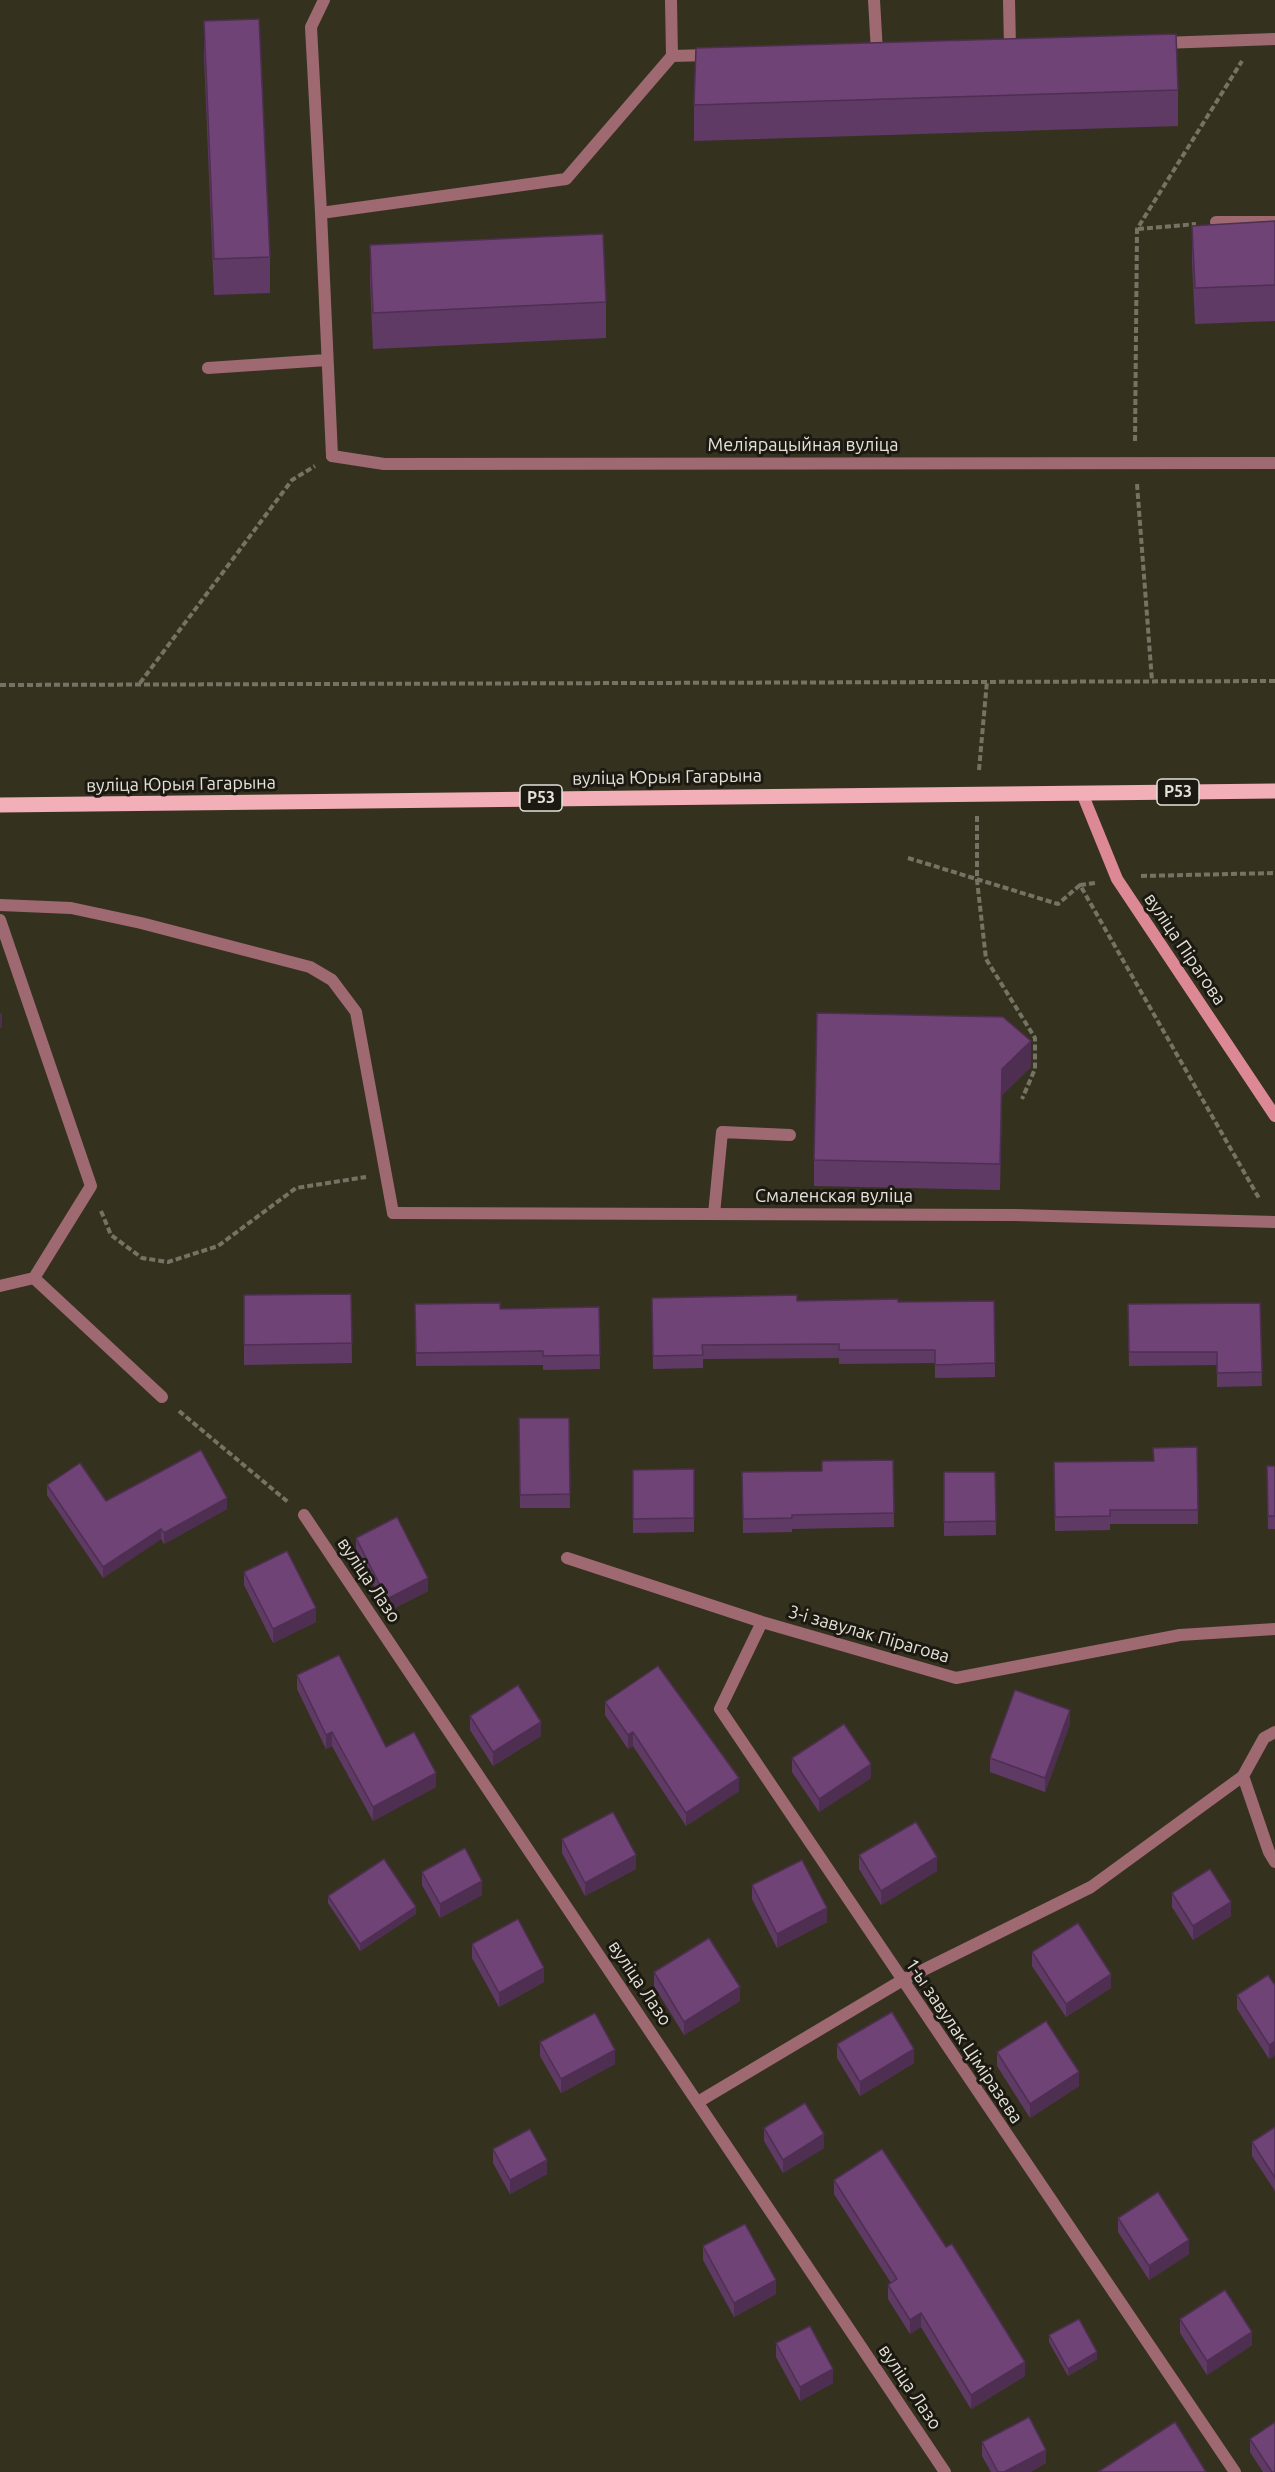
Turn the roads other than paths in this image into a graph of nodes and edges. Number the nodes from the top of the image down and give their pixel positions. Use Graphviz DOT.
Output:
graph roads {
  1 [pos="324,0"];
  2 [pos="671,0"];
  3 [pos="874,0"];
  4 [pos="1009,0"];
  5 [pos="1275,39"];
  6 [pos="1150,43"];
  7 [pos="1010,47"];
  8 [pos="877,52"];
  9 [pos="729,55"];
  10 [pos="672,56"];
  11 [pos="321,213"];
  12 [pos="1216,222"];
  13 [pos="1275,222"];
  14 [pos="327,360"];
  15 [pos="208,368"];
  16 [pos="1275,463"];
  17 [pos="1275,791"];
  18 [pos="1082,793"];
  19 [pos="0,805"];
  20 [pos="0,905"];
  21 [pos="0,920"];
  22 [pos="1275,1116"];
  23 [pos="790,1135"];
  24 [pos="714,1214"];
  25 [pos="1274,1221"];
  26 [pos="34,1278"];
  27 [pos="0,1286"];
  28 [pos="162,1397"];
  29 [pos="304,1515"];
  30 [pos="567,1558"];
  31 [pos="762,1622"];
  32 [pos="1275,1629"];
  33 [pos="1275,1732"];
  34 [pos="1243,1776"];
  35 [pos="1275,1862"];
  36 [pos="901,1981"];
  37 [pos="698,2102"];
  38 [pos="945,2472"];
  39 [pos="1235,2472"];
  1 -- 11 [label="street"];
  2 -- 10 [label="street"];
  3 -- 8 [label="street"];
  4 -- 7 [label="street"];
  5 -- 6 [label="street"];
  9 -- 10 [label="street"];
  10 -- 11 [label="street"];
  11 -- 14 [label="street"];
  12 -- 13 [label="street"];
  14 -- 15 [label="street"];
  14 -- 16 [label="street, Меліярацыйная вуліца"];
  17 -- 18 [label="main road, Р53"];
  18 -- 19 [label="main road, вуліца Юрыя Гагарына / Р53"];
  18 -- 22 [label="main road, вуліца Пірагова"];
  20 -- 24 [label="street, Смаленская вуліца"];
  21 -- 26 [label="street"];
  23 -- 24 [label="street"];
  24 -- 25 [label="street, Смаленская вуліца"];
  26 -- 27 [label="street"];
  26 -- 28 [label="street"];
  29 -- 37 [label="street, вуліца Лазо"];
  30 -- 31 [label="street, 3-і завулак Пірагова"];
  31 -- 32 [label="street, 3-і завулак Пірагова"];
  31 -- 36 [label="street, 1-ы завулак Ціміразева"];
  33 -- 34 [label="street"];
  34 -- 35 [label="street"];
  34 -- 36 [label="street"];
  36 -- 37 [label="street"];
  36 -- 39 [label="street, 1-ы завулак Ціміразева"];
  37 -- 38 [label="street, вуліца Лазо"];
}
